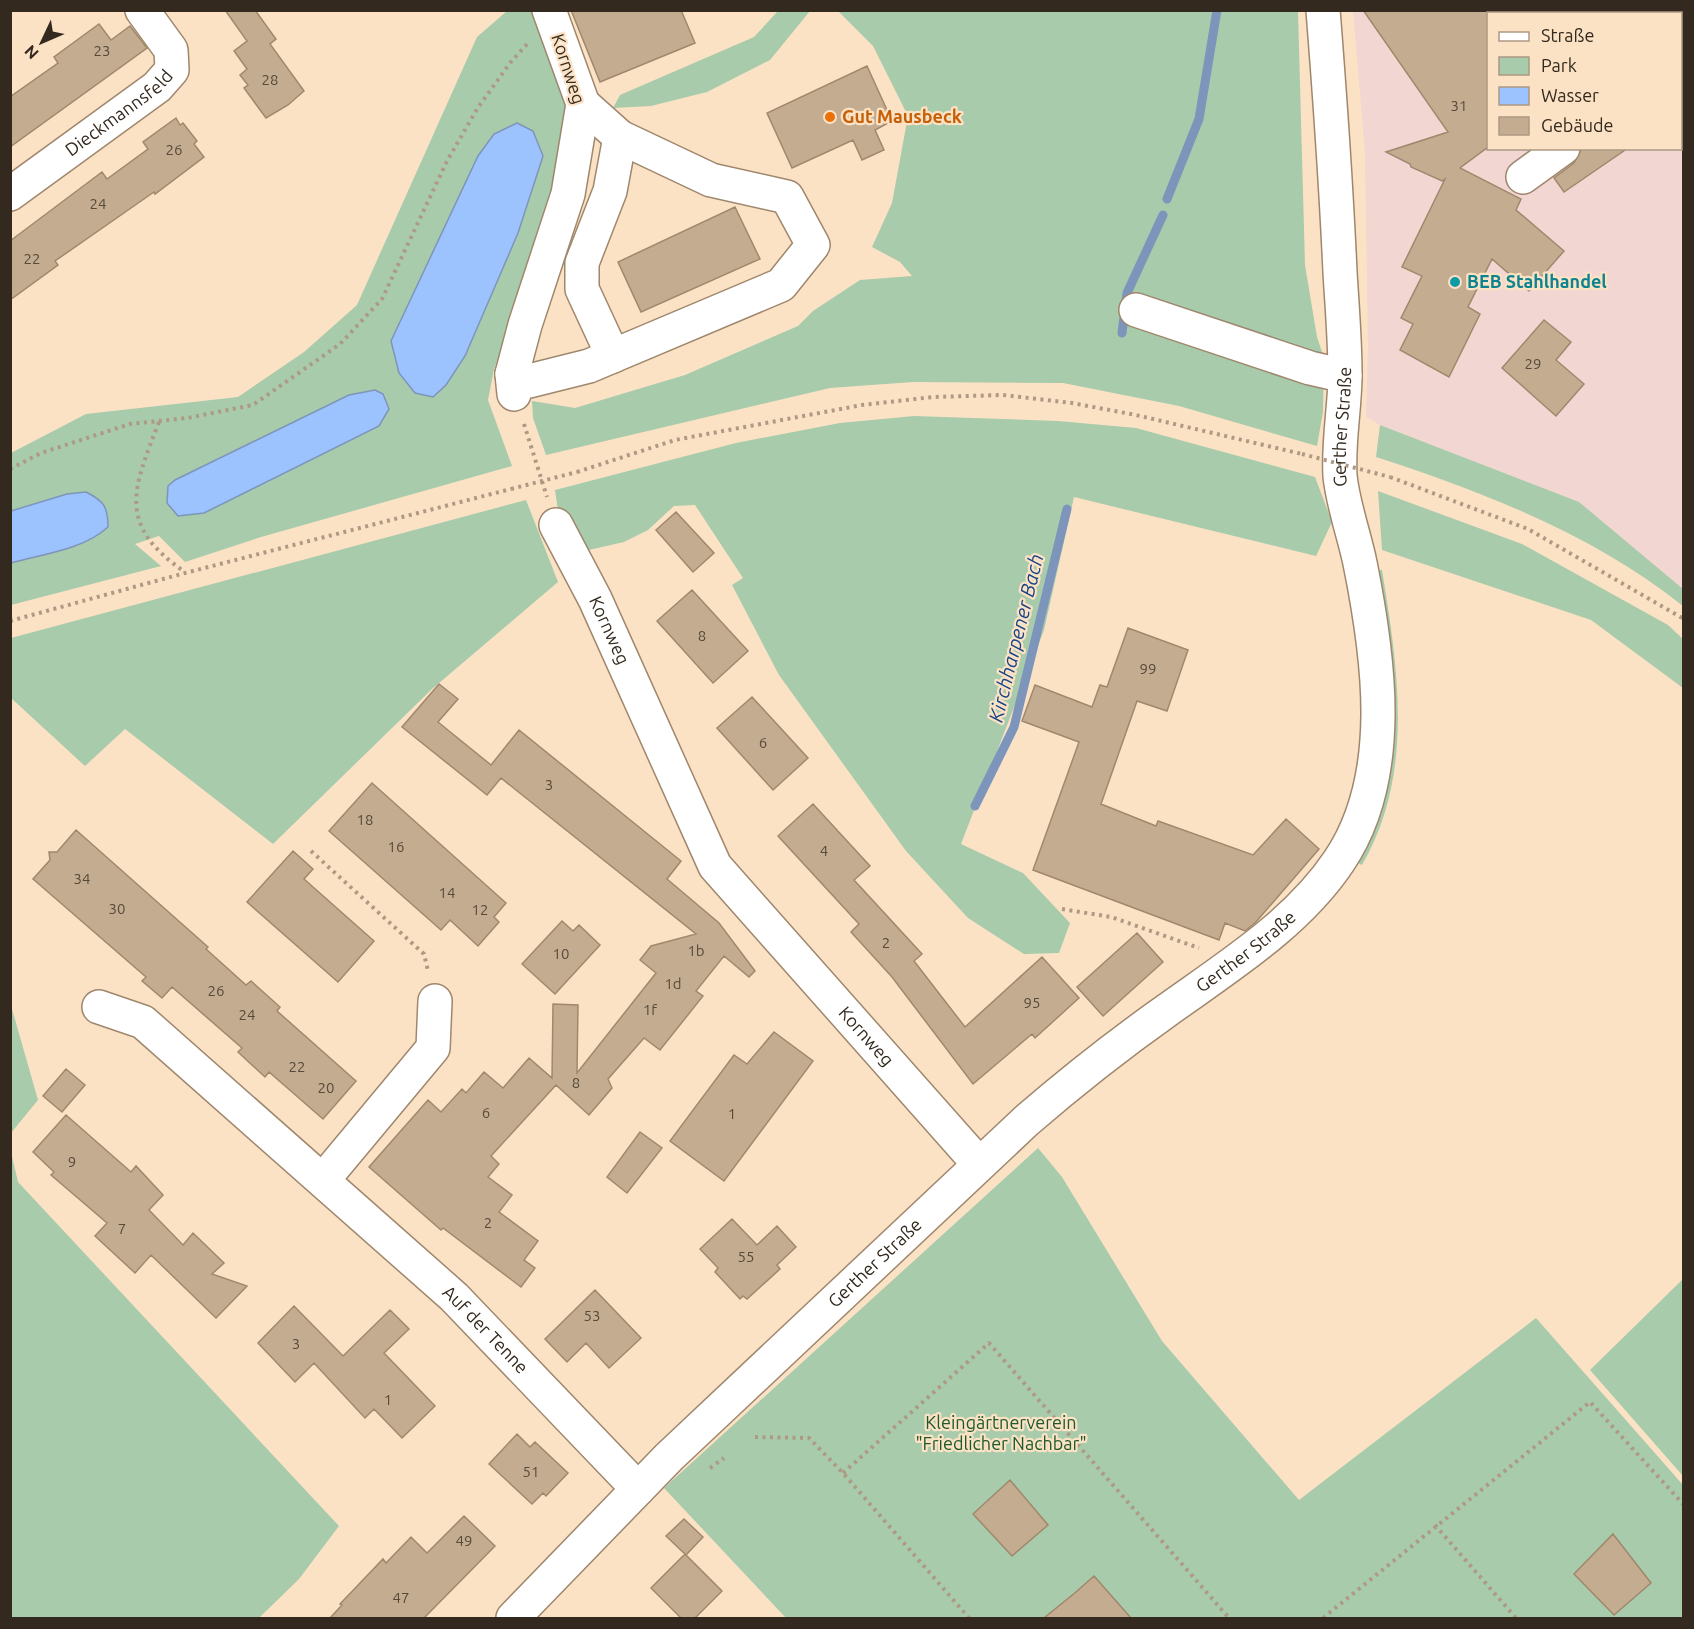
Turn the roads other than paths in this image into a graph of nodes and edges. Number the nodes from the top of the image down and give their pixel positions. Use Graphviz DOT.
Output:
graph roads {
  1 [pos="142,10"];
  2 [pos="1323,10"];
  3 [pos="550,15"];
  4 [pos="583,104"];
  5 [pos="620,137"];
  6 [pos="1560,150"];
  7 [pos="1522,177"];
  8 [pos="10,194"];
  9 [pos="1136,310"];
  10 [pos="614,356"];
  11 [pos="1345,376"];
  12 [pos="556,525"];
  13 [pos="435,1001"];
  14 [pos="99,1007"];
  15 [pos="979,1164"];
  16 [pos="324,1180"];
  17 [pos="638,1489"];
  18 [pos="513,1618"];
  1 -- 8 [label="street, Dieckmannsfeld"];
  2 -- 11 [label="street, Gerther Straße"];
  3 -- 4 [label="street, Kornweg"];
  4 -- 5 [label="street"];
  4 -- 10 [label="street, Kornweg"];
  5 -- 10 [label="street"];
  5 -- 10 [label="street"];
  6 -- 7 [label="street"];
  9 -- 11 [label="street"];
  11 -- 15 [label="street, Gerther Straße"];
  12 -- 15 [label="street, Kornweg"];
  13 -- 16 [label="street"];
  14 -- 16 [label="street, Auf der Tenne"];
  15 -- 17 [label="street, Gerther Straße"];
  16 -- 17 [label="street, Auf der Tenne"];
  17 -- 18 [label="street, Gerther Straße"];
}
